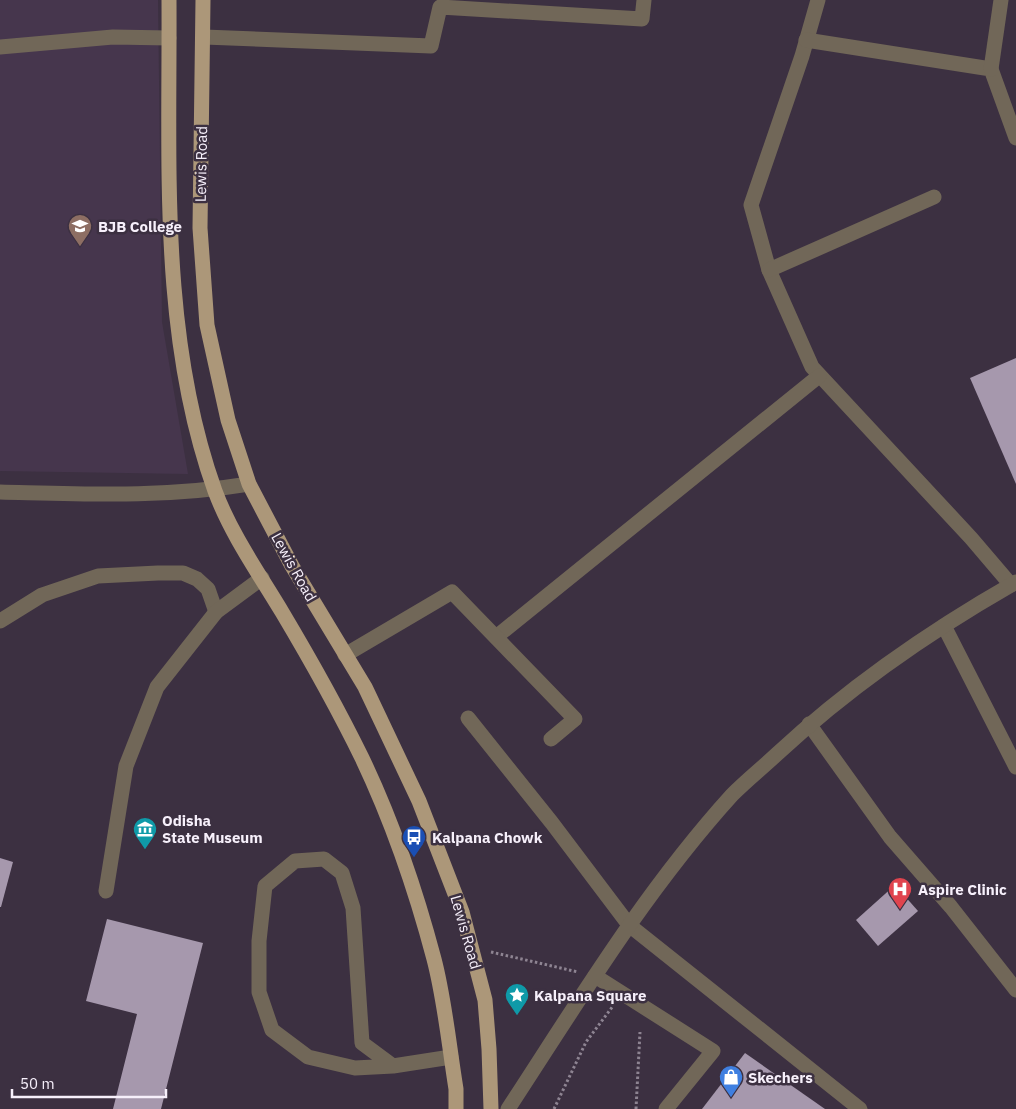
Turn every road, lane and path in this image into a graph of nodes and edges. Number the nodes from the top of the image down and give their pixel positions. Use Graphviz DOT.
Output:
graph roads {
  1 [pos="169,0"];
  2 [pos="203,0"];
  3 [pos="644,0"];
  4 [pos="818,0"];
  5 [pos="1001,0"];
  6 [pos="204,37"];
  7 [pos="169,38"];
  8 [pos="806,40"];
  9 [pos="0,47"];
  10 [pos="991,69"];
  11 [pos="1016,138"];
  12 [pos="934,196"];
  13 [pos="769,270"];
  14 [pos="819,376"];
  15 [pos="250,484"];
  16 [pos="215,490"];
  17 [pos="0,492"];
  18 [pos="262,578"];
  19 [pos="1013,584"];
  20 [pos="216,612"];
  21 [pos="0,621"];
  22 [pos="944,626"];
  23 [pos="496,637"];
  24 [pos="345,654"];
  25 [pos="468,718"];
  26 [pos="810,724"];
  27 [pos="551,739"];
  28 [pos="1016,767"];
  29 [pos="106,891"];
  30 [pos="629,925"];
  31 [pos="471,948"];
  32 [pos="595,976"];
  33 [pos="1016,990"];
  34 [pos="623,993"];
  35 [pos="640,1032"];
  36 [pos="450,1058"];
  37 [pos="393,1066"];
  38 [pos="456,1109"];
  39 [pos="491,1109"];
  40 [pos="508,1109"];
  41 [pos="554,1109"];
  42 [pos="636,1109"];
  43 [pos="666,1109"];
  44 [pos="860,1109"];
  1 -- 7 [label="main road, Lewis Road"];
  2 -- 6 [label="main road, Lewis Road"];
  3 -- 6 [label="street"];
  4 -- 8 [label="street"];
  5 -- 10 [label="street"];
  6 -- 15 [label="main road, Lewis Road"];
  7 -- 9 [label="street"];
  7 -- 16 [label="main road, Lewis Road"];
  8 -- 10 [label="street"];
  8 -- 13 [label="street"];
  10 -- 11 [label="street"];
  12 -- 13 [label="street"];
  13 -- 14 [label="street"];
  14 -- 19 [label="street"];
  14 -- 23 [label="street"];
  15 -- 16 [label="street"];
  15 -- 24 [label="main road, Lewis Road"];
  16 -- 17 [label="street"];
  16 -- 18 [label="main road, Lewis Road"];
  18 -- 20 [label="street"];
  18 -- 36 [label="main road, Lewis Road"];
  19 -- 22 [label="street"];
  20 -- 21 [label="street"];
  20 -- 29 [label="street"];
  22 -- 26 [label="street"];
  22 -- 28 [label="street"];
  23 -- 24 [label="street"];
  23 -- 27 [label="street"];
  24 -- 31 [label="main road, Lewis Road"];
  25 -- 30 [label="street"];
  26 -- 30 [label="street"];
  26 -- 33 [label="street"];
  30 -- 32 [label="street"];
  30 -- 44 [label="street"];
  31 -- 32 [label="path"];
  31 -- 39 [label="main road, Lewis Road"];
  32 -- 34 [label="street"];
  32 -- 40 [label="street"];
  34 -- 41 [label="path"];
  34 -- 43 [label="street"];
  35 -- 42 [label="path"];
  36 -- 37 [label="street"];
  36 -- 38 [label="main road, Lewis Road"];
  37 -- 37 [label="street"];
}
